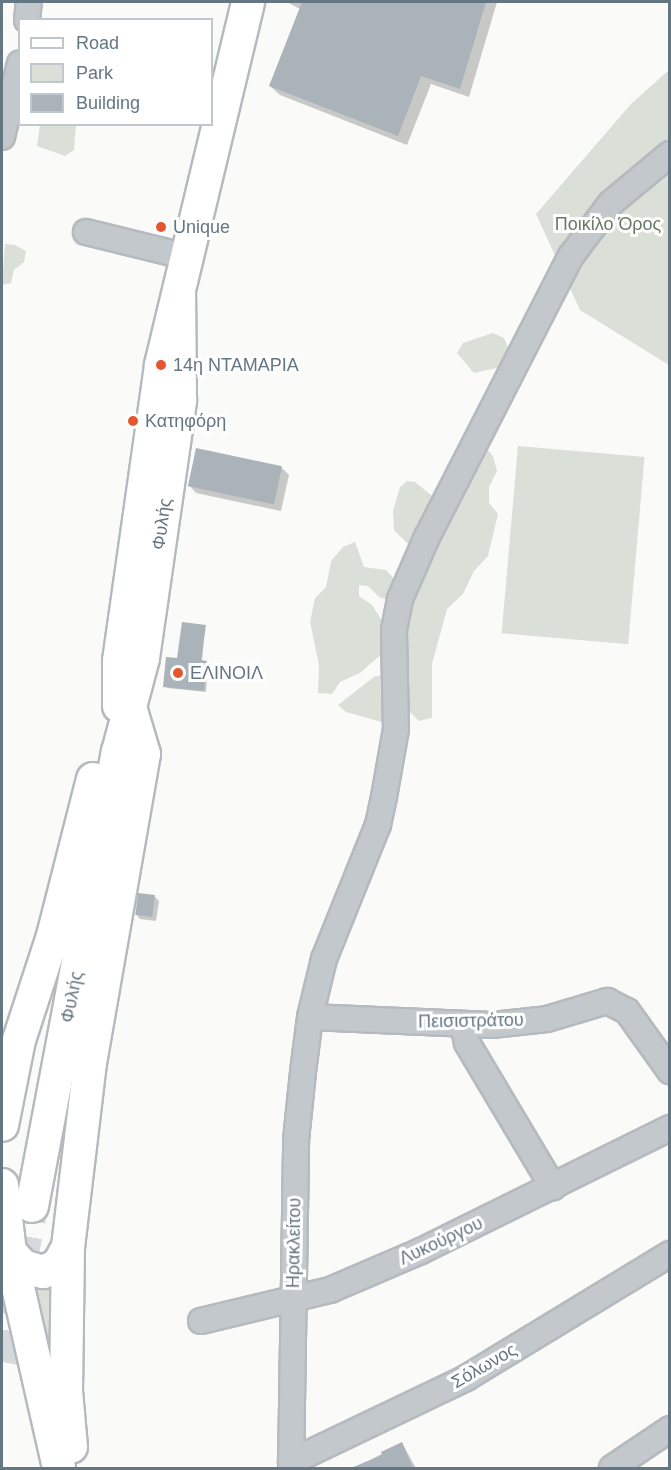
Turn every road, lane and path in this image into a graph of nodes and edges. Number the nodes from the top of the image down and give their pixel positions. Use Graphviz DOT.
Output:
graph roads {
  1 [pos="29,2"];
  2 [pos="248,2"];
  3 [pos="27,18"];
  4 [pos="18,71"];
  5 [pos="2,137"];
  6 [pos="669,154"];
  7 [pos="86,232"];
  8 [pos="188,257"];
  9 [pos="179,292"];
  10 [pos="119,661"];
  11 [pos="130,707"];
  12 [pos="118,752"];
  13 [pos="310,1017"];
  14 [pos="463,1025"];
  15 [pos="669,1071"];
  16 [pos="2,1125"];
  17 [pos="669,1128"];
  18 [pos="2,1185"];
  19 [pos="553,1187"];
  20 [pos="32,1206"];
  21 [pos="68,1247"];
  22 [pos="10,1251"];
  23 [pos="669,1254"];
  24 [pos="293,1297"];
  25 [pos="201,1321"];
  26 [pos="669,1429"];
  27 [pos="291,1465"];
  28 [pos="59,1468"];
  29 [pos="77,1468"];
  30 [pos="612,1468"];
  1 -- 3 [label="street"];
  2 -- 8 [label="main road, Φυλής"];
  4 -- 5 [label="street"];
  6 -- 13 [label="street, Ηρακλείτου"];
  7 -- 8 [label="street"];
  8 -- 9 [label="main road, Φυλής"];
  9 -- 10 [label="main road, Φυλής"];
  9 -- 11 [label="main road, Φυλής"];
  10 -- 12 [label="main road, Φυλής"];
  10 -- 16 [label="main road"];
  11 -- 12 [label="main road, Φυλής"];
  11 -- 21 [label="main road"];
  12 -- 20 [label="main road, Φυλής"];
  13 -- 14 [label="street, Πεισιστράτου"];
  13 -- 24 [label="street, Ηρακλείτου"];
  14 -- 15 [label="street, Πεισιστράτου"];
  14 -- 19 [label="street"];
  17 -- 19 [label="street, Λυκούργου"];
  18 -- 22 [label="main road"];
  19 -- 24 [label="street, Λυκούργου"];
  21 -- 22 [label="main road"];
  21 -- 29 [label="main road"];
  22 -- 28 [label="main road"];
  23 -- 27 [label="street, Σόλωνος"];
  24 -- 25 [label="street, Λυκούργου"];
  24 -- 27 [label="street, Ηρακλείτου"];
  26 -- 30 [label="street"];
}
